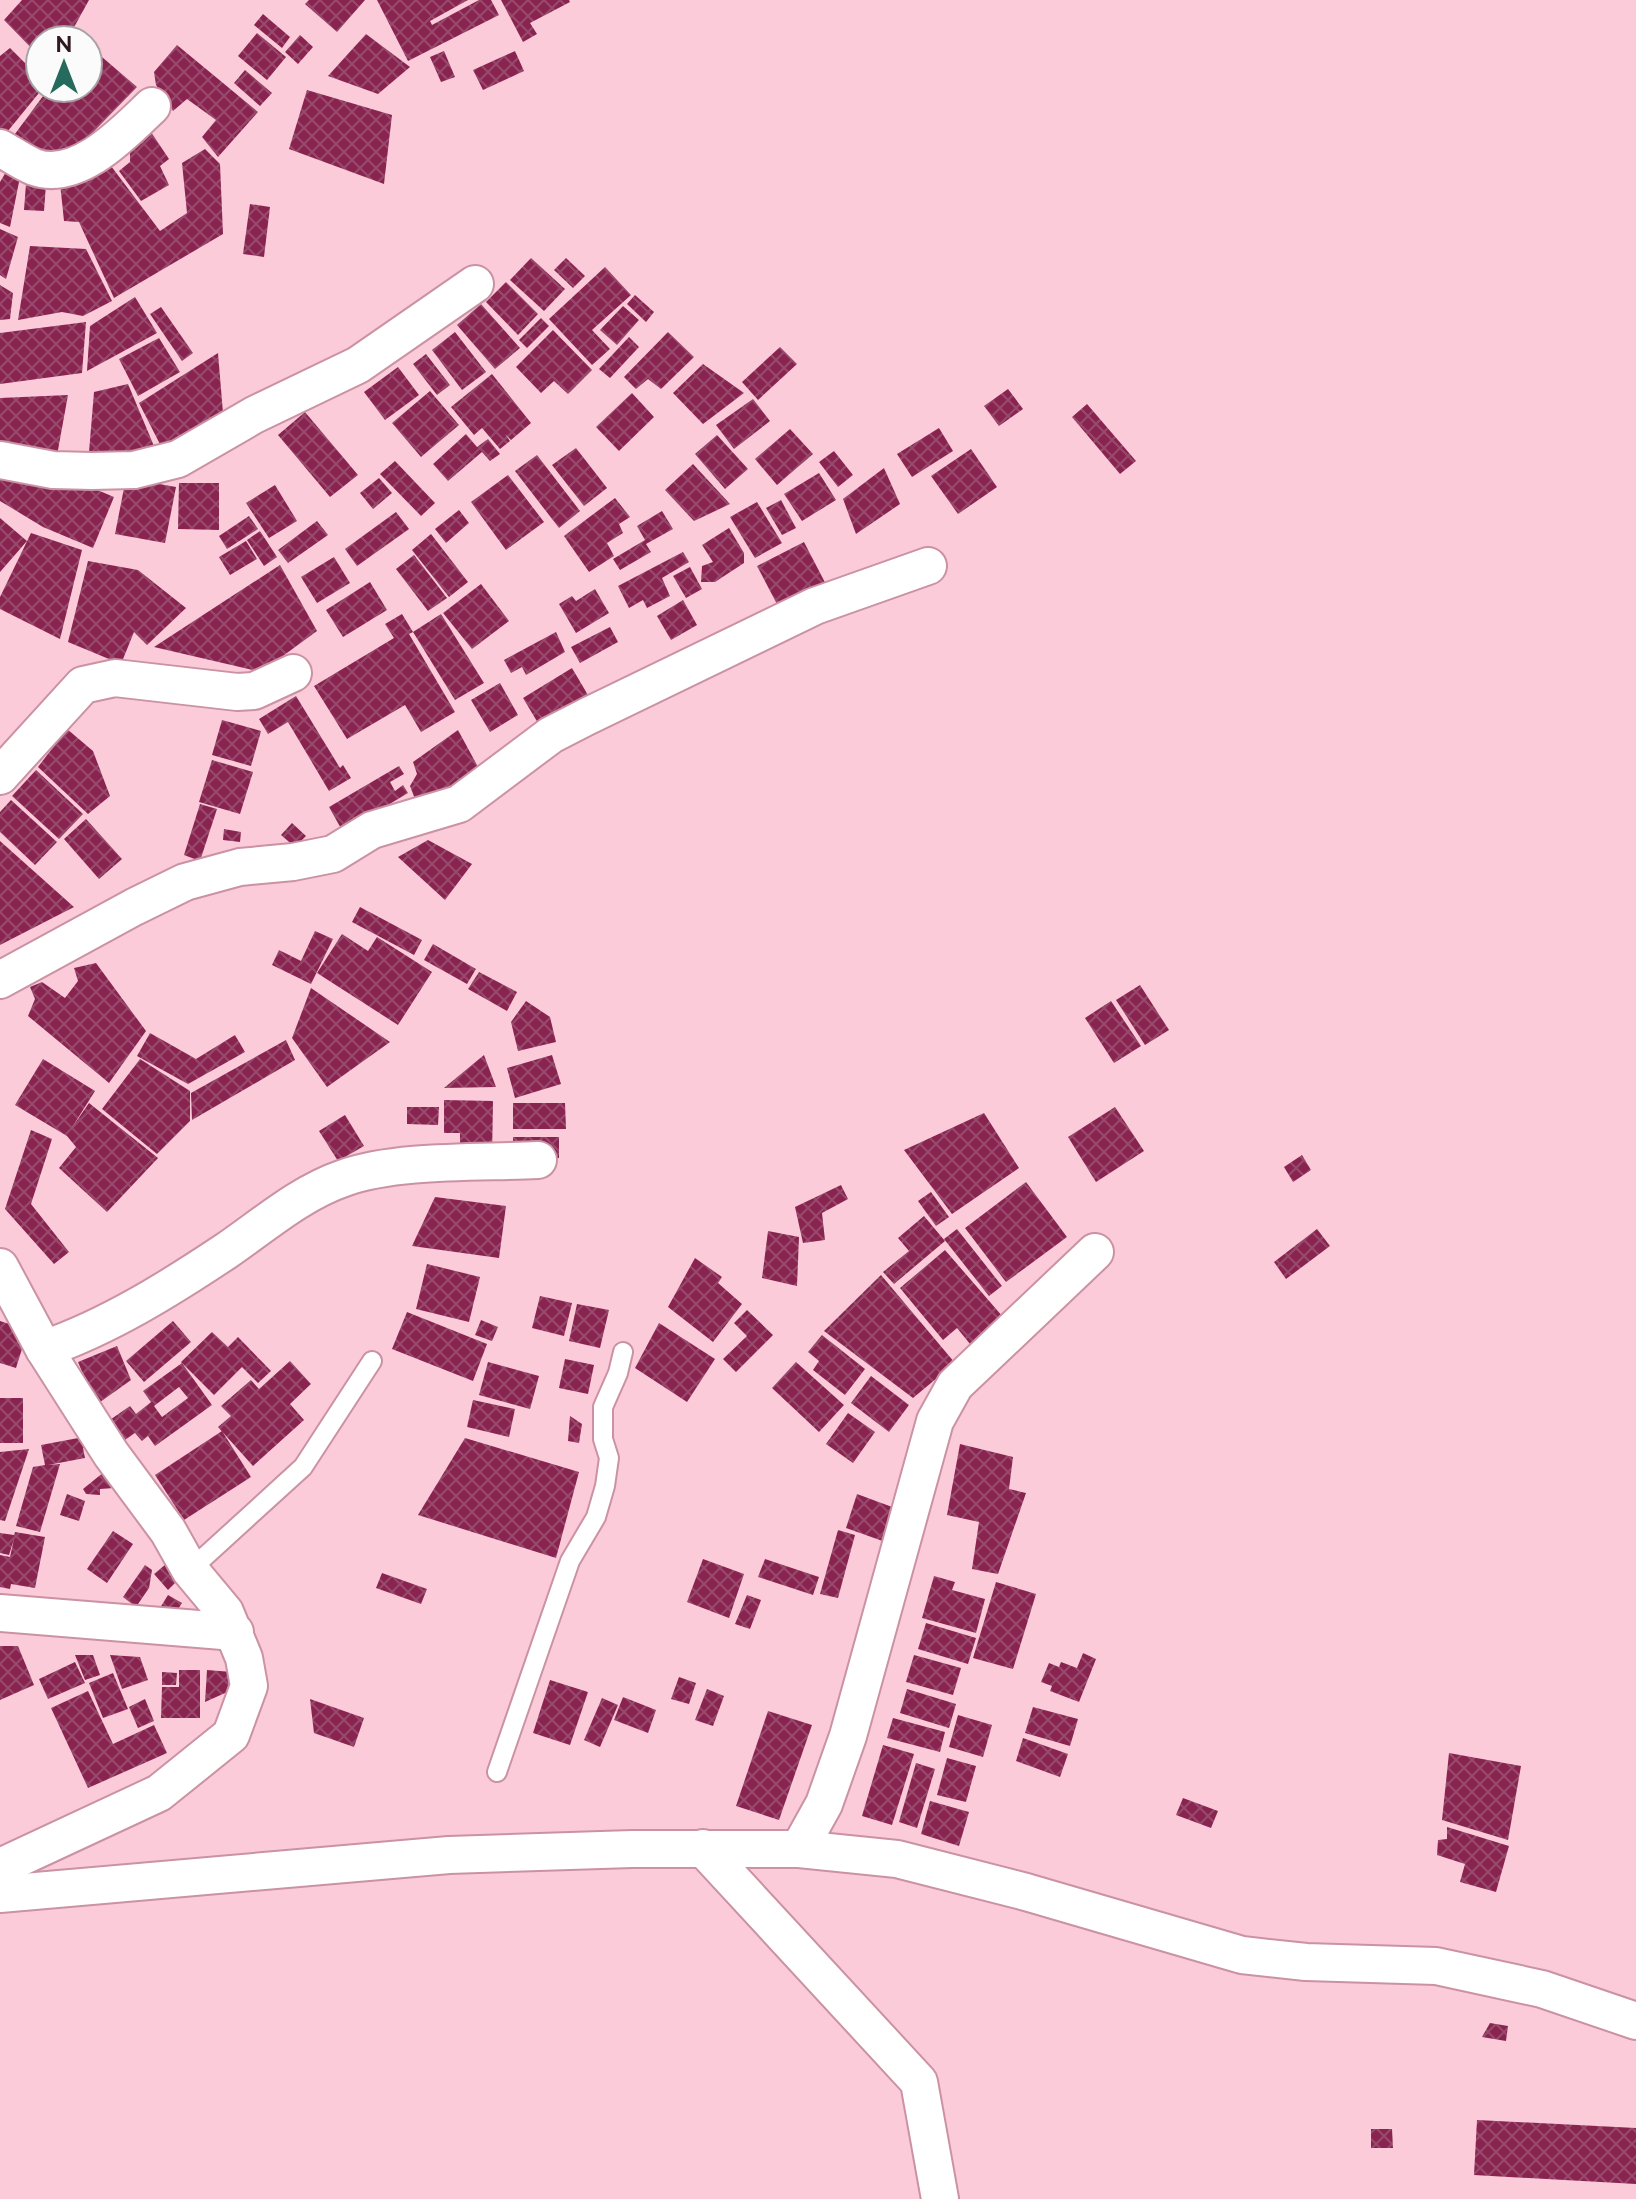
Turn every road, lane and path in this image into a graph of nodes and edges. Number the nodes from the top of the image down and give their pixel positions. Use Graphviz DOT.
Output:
graph roads {
  1 [pos="152,106"];
  2 [pos="0,148"];
  3 [pos="475,284"];
  4 [pos="0,460"];
  5 [pos="928,566"];
  6 [pos="293,673"];
  7 [pos="0,776"];
  8 [pos="0,980"];
  9 [pos="538,1160"];
  10 [pos="1095,1252"];
  11 [pos="0,1267"];
  12 [pos="44,1349"];
  13 [pos="623,1352"];
  14 [pos="372,1361"];
  15 [pos="190,1570"];
  16 [pos="0,1613"];
  17 [pos="235,1632"];
  18 [pos="497,1772"];
  19 [pos="703,1848"];
  20 [pos="799,1849"];
  21 [pos="0,1867"];
  22 [pos="0,1894"];
  23 [pos="1636,2021"];
  24 [pos="940,2199"];
  1 -- 2 [label="street"];
  3 -- 4 [label="street"];
  5 -- 8 [label="street"];
  6 -- 7 [label="street"];
  9 -- 12 [label="street"];
  10 -- 20 [label="street"];
  11 -- 12 [label="street"];
  12 -- 15 [label="street"];
  13 -- 18 [label="lane"];
  14 -- 15 [label="lane"];
  15 -- 17 [label="street"];
  16 -- 17 [label="street"];
  17 -- 21 [label="street"];
  19 -- 20 [label="street"];
  19 -- 22 [label="street"];
  19 -- 24 [label="street"];
  20 -- 23 [label="street"];
}
